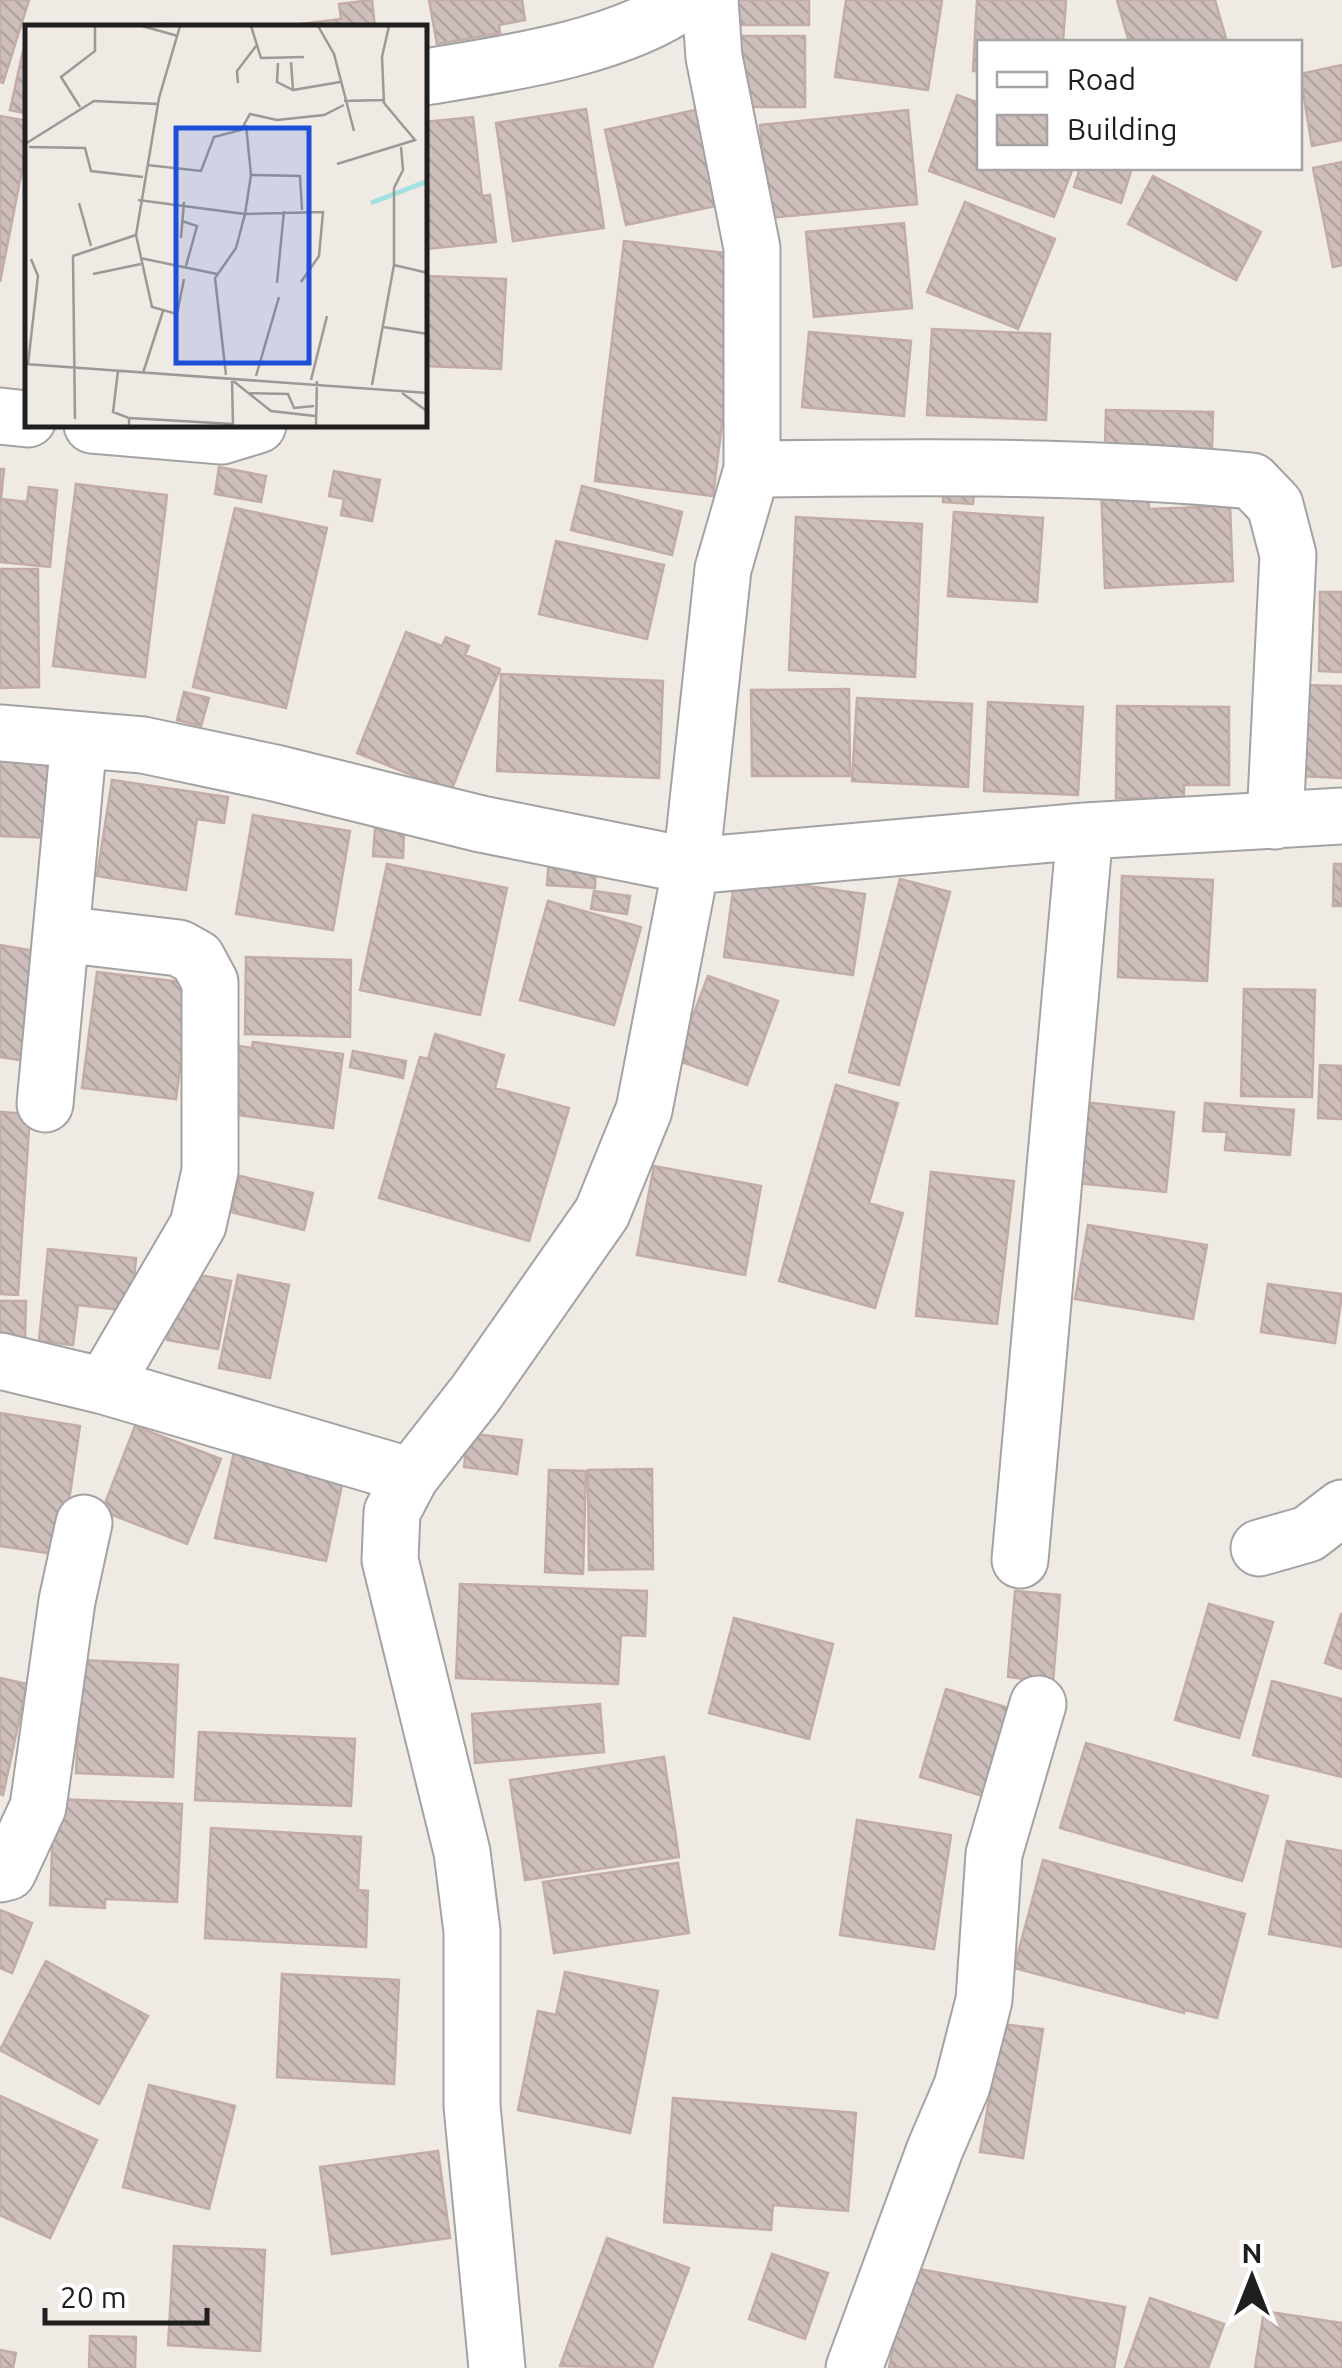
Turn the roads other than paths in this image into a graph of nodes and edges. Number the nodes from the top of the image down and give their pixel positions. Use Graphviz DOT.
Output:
graph roads {
  1 [pos="686,0"];
  2 [pos="710,0"];
  3 [pos="428,77"];
  4 [pos="0,416"];
  5 [pos="25,419"];
  6 [pos="127,428"];
  7 [pos="248,428"];
  8 [pos="752,469"];
  9 [pos="0,733"];
  10 [pos="78,740"];
  11 [pos="1342,816"];
  12 [pos="1275,821"];
  13 [pos="1085,831"];
  14 [pos="692,866"];
  15 [pos="61,934"];
  16 [pos="45,1104"];
  17 [pos="0,1360"];
  18 [pos="104,1386"];
  19 [pos="410,1476"];
  20 [pos="1342,1508"];
  21 [pos="84,1523"];
  22 [pos="1260,1548"];
  23 [pos="1020,1560"];
  24 [pos="1038,1704"];
  25 [pos="0,1874"];
  26 [pos="496,2368"];
  27 [pos="854,2368"];
  1 -- 3 [label="street"];
  2 -- 8 [label="street"];
  4 -- 5 [label="street"];
  6 -- 7 [label="street"];
  8 -- 12 [label="street"];
  8 -- 14 [label="street"];
  9 -- 10 [label="street"];
  10 -- 14 [label="street"];
  10 -- 15 [label="street"];
  11 -- 12 [label="street"];
  12 -- 13 [label="street"];
  13 -- 14 [label="street"];
  13 -- 23 [label="street"];
  14 -- 19 [label="street"];
  15 -- 16 [label="street"];
  15 -- 18 [label="street"];
  17 -- 18 [label="street"];
  18 -- 19 [label="street"];
  19 -- 26 [label="street"];
  20 -- 22 [label="street"];
  21 -- 25 [label="street"];
  24 -- 27 [label="street"];
}
